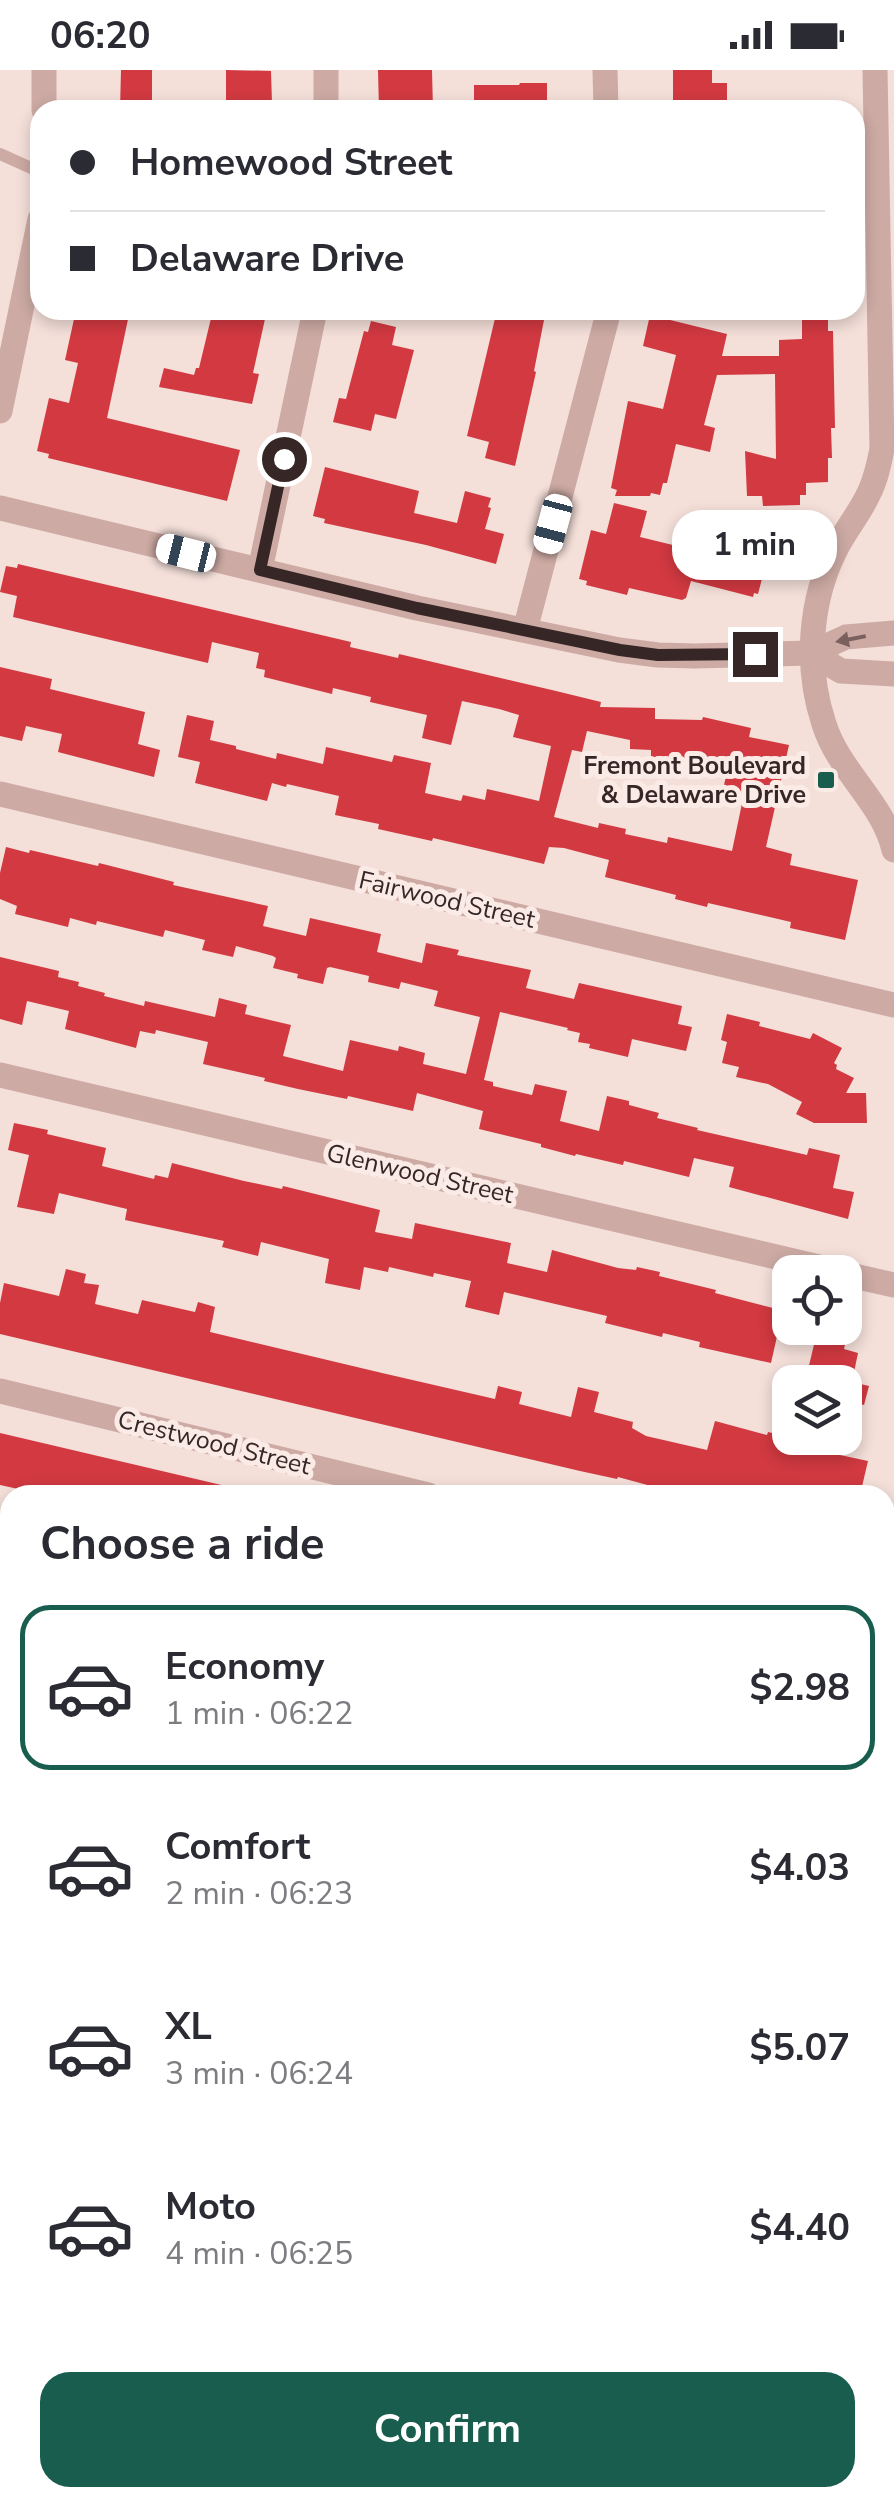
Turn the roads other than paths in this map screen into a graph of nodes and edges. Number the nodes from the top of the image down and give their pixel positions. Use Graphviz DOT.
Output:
graph roads {
  1 [pos="44,70"];
  2 [pos="326,70"];
  3 [pos="605,70"];
  4 [pos="875,70"];
  5 [pos="44,100"];
  6 [pos="326,100"];
  7 [pos="606,100"];
  8 [pos="0,154"];
  9 [pos="30,168"];
  10 [pos="30,267"];
  11 [pos="313,320"];
  12 [pos="605,320"];
  13 [pos="0,410"];
  14 [pos="0,508"];
  15 [pos="260,570"];
  16 [pos="525,630"];
  17 [pos="894,634"];
  18 [pos="811,653"];
  19 [pos="894,674"];
  20 [pos="0,794"];
  21 [pos="894,850"];
  22 [pos="894,1006"];
  23 [pos="0,1075"];
  24 [pos="772,1256"];
  25 [pos="862,1277"];
  26 [pos="894,1285"];
  27 [pos="0,1391"];
  28 [pos="387,1485"];
  1 -- 5 [label="street"];
  2 -- 6 [label="street"];
  3 -- 7 [label="street"];
  4 -- 18 [label="street"];
  8 -- 9 [label="lane"];
  10 -- 13 [label="street"];
  11 -- 15 [label="street"];
  12 -- 16 [label="street"];
  14 -- 15 [label="street"];
  15 -- 16 [label="street"];
  16 -- 18 [label="street"];
  17 -- 18 [label="street, one-way"];
  18 -- 19 [label="street"];
  18 -- 21 [label="street"];
  20 -- 22 [label="street, Fairwood Street"];
  23 -- 24 [label="street, Glenwood Street"];
  25 -- 26 [label="street, Glenwood Street"];
  27 -- 28 [label="street, Crestwood Street"];
}
